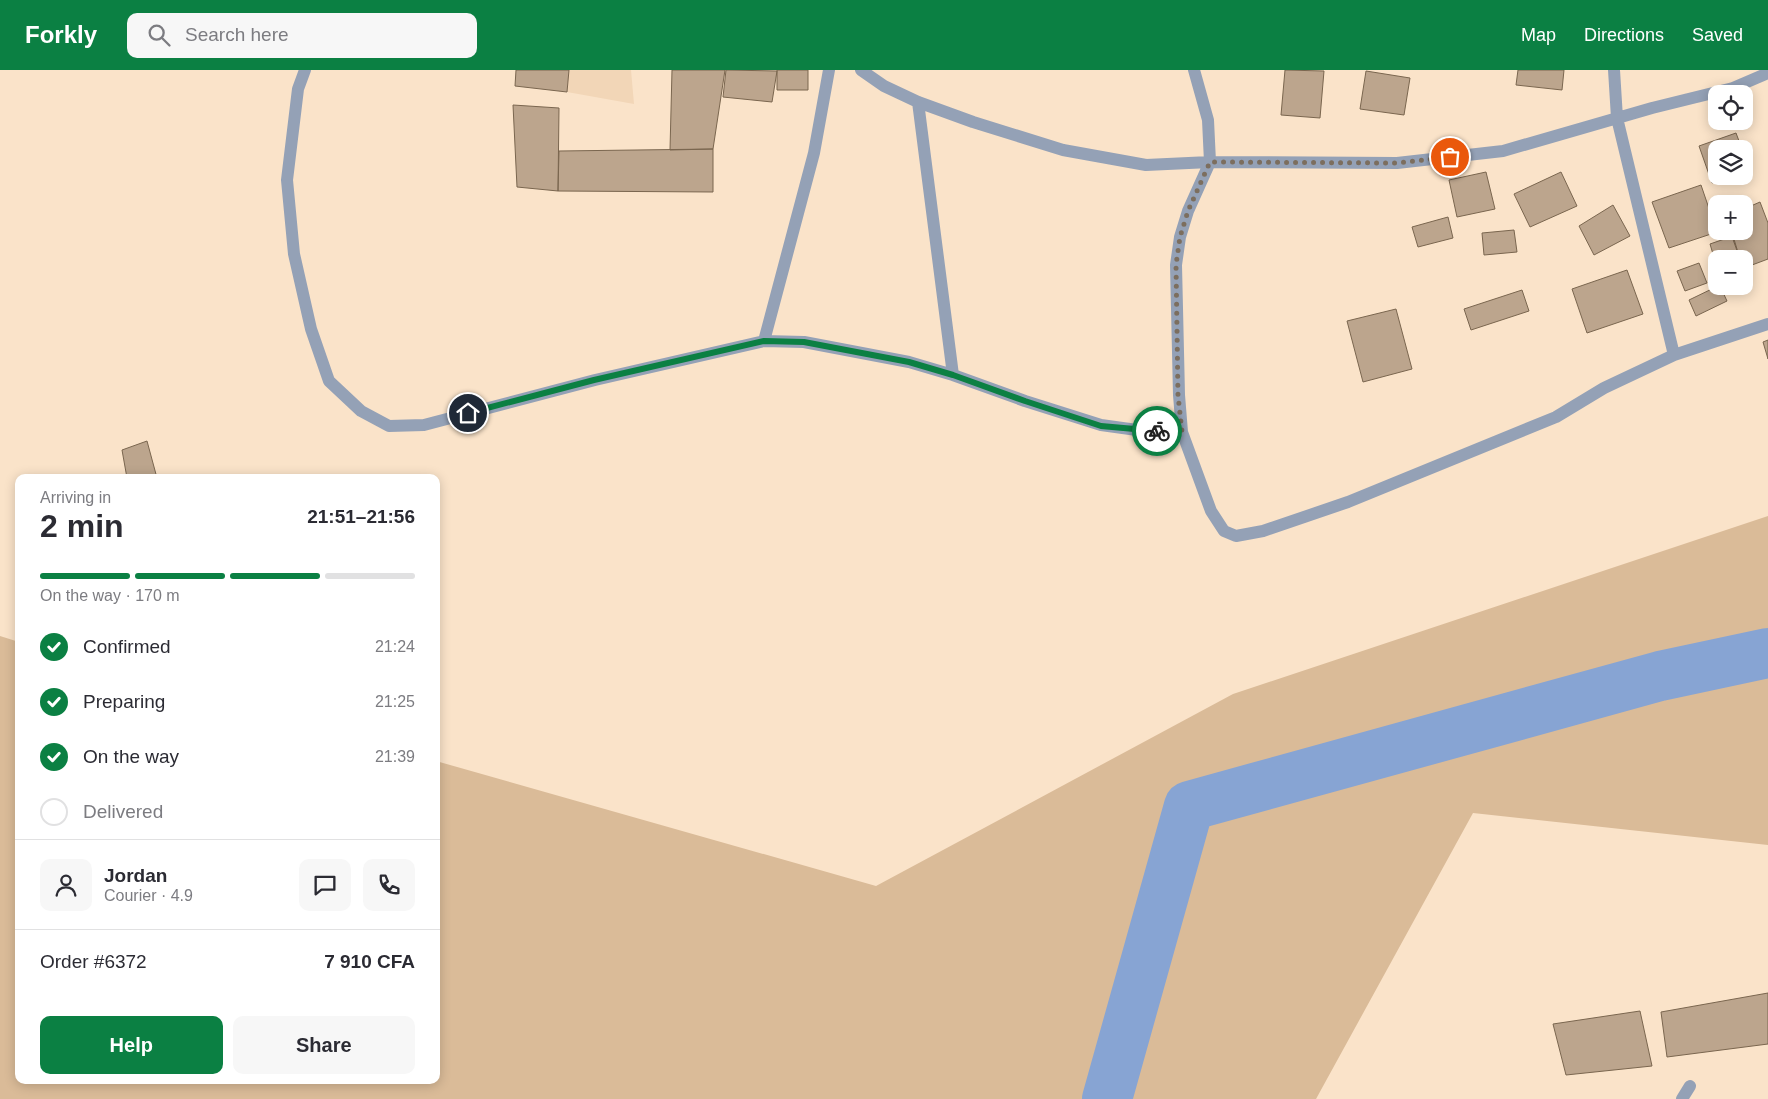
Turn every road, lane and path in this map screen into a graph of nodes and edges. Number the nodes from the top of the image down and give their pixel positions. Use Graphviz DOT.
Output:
graph roads {
  1 [pos="305,70"];
  2 [pos="829,70"];
  3 [pos="861,70"];
  4 [pos="1194,70"];
  5 [pos="1614,70"];
  6 [pos="1768,73"];
  7 [pos="918,102"];
  8 [pos="1617,118"];
  9 [pos="1210,162"];
  10 [pos="1768,324"];
  11 [pos="764,341"];
  12 [pos="1674,355"];
  13 [pos="953,375"];
  14 [pos="1182,432"];
  15 [pos="1690,1086"];
  16 [pos="1682,1099"];
  1 -- 11 [label="street"];
  2 -- 11 [label="street"];
  3 -- 7 [label="street"];
  4 -- 9 [label="street"];
  5 -- 8 [label="street"];
  6 -- 8 [label="street"];
  7 -- 9 [label="street"];
  7 -- 13 [label="street"];
  8 -- 9 [label="street"];
  8 -- 12 [label="street"];
  9 -- 14 [label="street"];
  10 -- 12 [label="street"];
  11 -- 13 [label="street"];
  12 -- 14 [label="street"];
  13 -- 14 [label="street"];
  15 -- 16 [label="street"];
}
